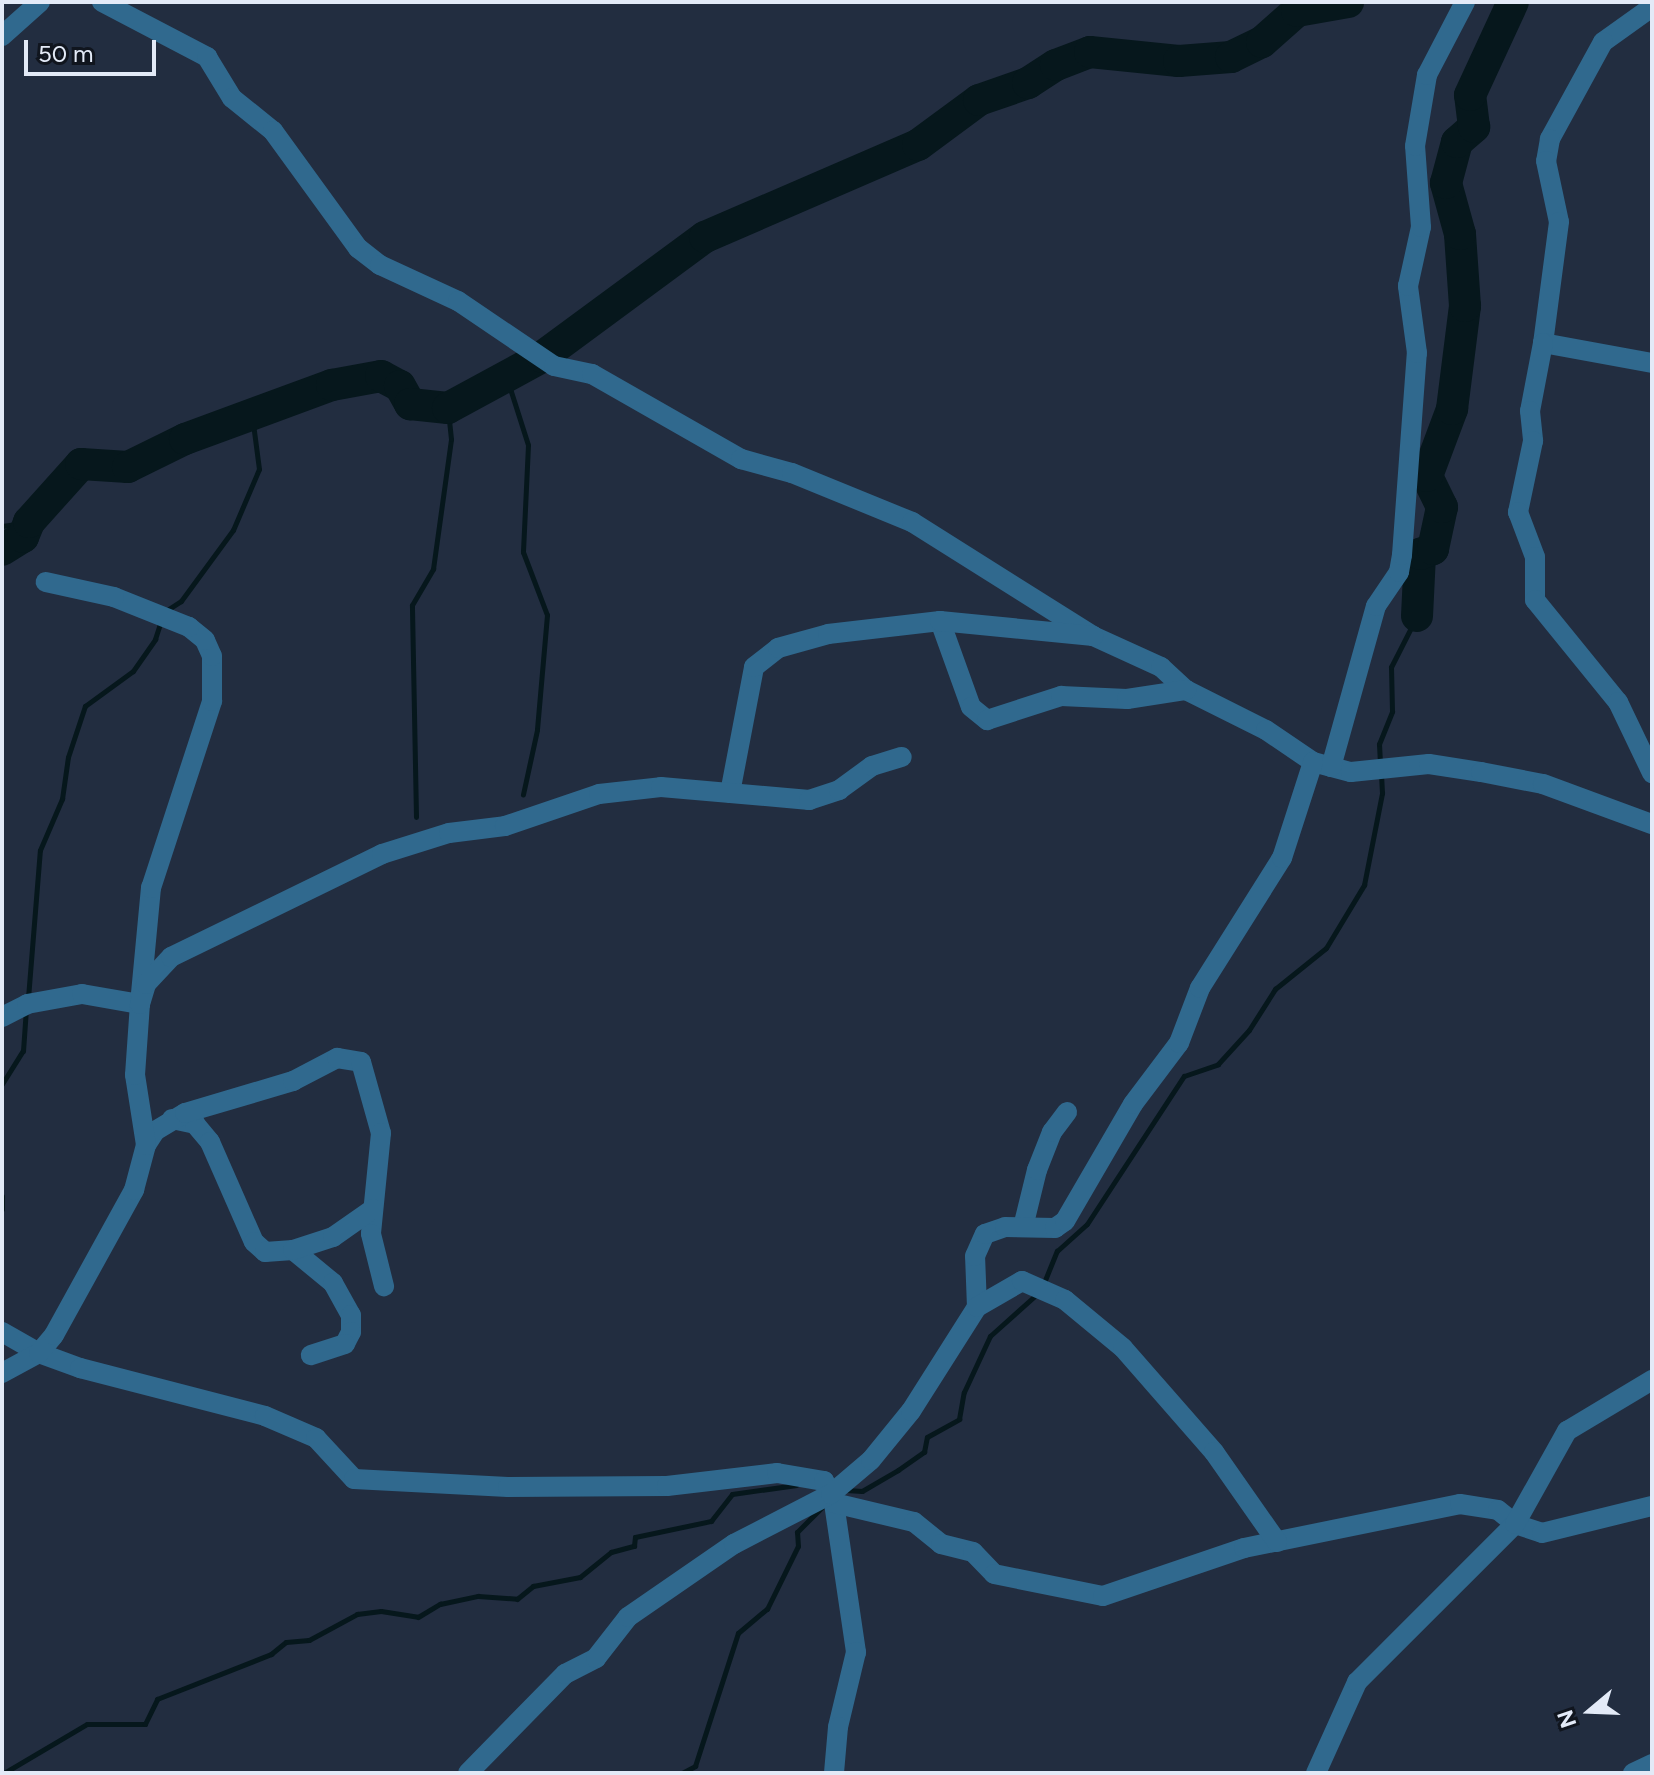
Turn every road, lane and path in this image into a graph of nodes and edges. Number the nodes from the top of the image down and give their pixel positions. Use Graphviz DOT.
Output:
graph roads {
  1 [pos="40,2"];
  2 [pos="102,2"];
  3 [pos="1465,2"];
  4 [pos="1652,7"];
  5 [pos="2,36"];
  6 [pos="1543,343"];
  7 [pos="1652,363"];
  8 [pos="46,582"];
  9 [pos="940,621"];
  10 [pos="1093,636"];
  11 [pos="1186,690"];
  12 [pos="902,757"];
  13 [pos="1322,765"];
  14 [pos="1652,773"];
  15 [pos="730,793"];
  16 [pos="1652,824"];
  17 [pos="140,1004"];
  18 [pos="2,1017"];
  19 [pos="1067,1112"];
  20 [pos="170,1120"];
  21 [pos="146,1145"];
  22 [pos="373,1209"];
  23 [pos="1023,1227"];
  24 [pos="293,1250"];
  25 [pos="384,1286"];
  26 [pos="977,1307"];
  27 [pos="2,1332"];
  28 [pos="39,1353"];
  29 [pos="311,1355"];
  30 [pos="2,1373"];
  31 [pos="1652,1380"];
  32 [pos="833,1498"];
  33 [pos="1652,1506"];
  34 [pos="1515,1524"];
  35 [pos="1277,1542"];
  36 [pos="1652,1764"];
  37 [pos="468,1773"];
  38 [pos="834,1773"];
  39 [pos="1316,1773"];
  40 [pos="1633,1773"];
  1 -- 5 [label="street"];
  2 -- 10 [label="street"];
  3 -- 13 [label="street"];
  4 -- 6 [label="street"];
  6 -- 7 [label="street"];
  6 -- 14 [label="street"];
  8 -- 17 [label="street"];
  9 -- 10 [label="street"];
  9 -- 11 [label="street"];
  9 -- 15 [label="street"];
  10 -- 11 [label="street"];
  11 -- 13 [label="street"];
  12 -- 15 [label="street"];
  13 -- 16 [label="street"];
  13 -- 23 [label="street"];
  15 -- 17 [label="street"];
  17 -- 18 [label="street"];
  17 -- 21 [label="street"];
  19 -- 23 [label="street"];
  20 -- 21 [label="street"];
  20 -- 22 [label="street"];
  20 -- 24 [label="street"];
  21 -- 28 [label="street"];
  22 -- 24 [label="street"];
  22 -- 25 [label="street"];
  23 -- 26 [label="street"];
  24 -- 29 [label="street"];
  26 -- 32 [label="street"];
  26 -- 35 [label="street"];
  27 -- 28 [label="street"];
  28 -- 30 [label="street"];
  28 -- 32 [label="street"];
  31 -- 34 [label="street"];
  32 -- 35 [label="street"];
  32 -- 37 [label="street"];
  32 -- 38 [label="street"];
  33 -- 34 [label="street"];
  34 -- 35 [label="street"];
  34 -- 39 [label="street"];
  36 -- 40 [label="street"];
}
